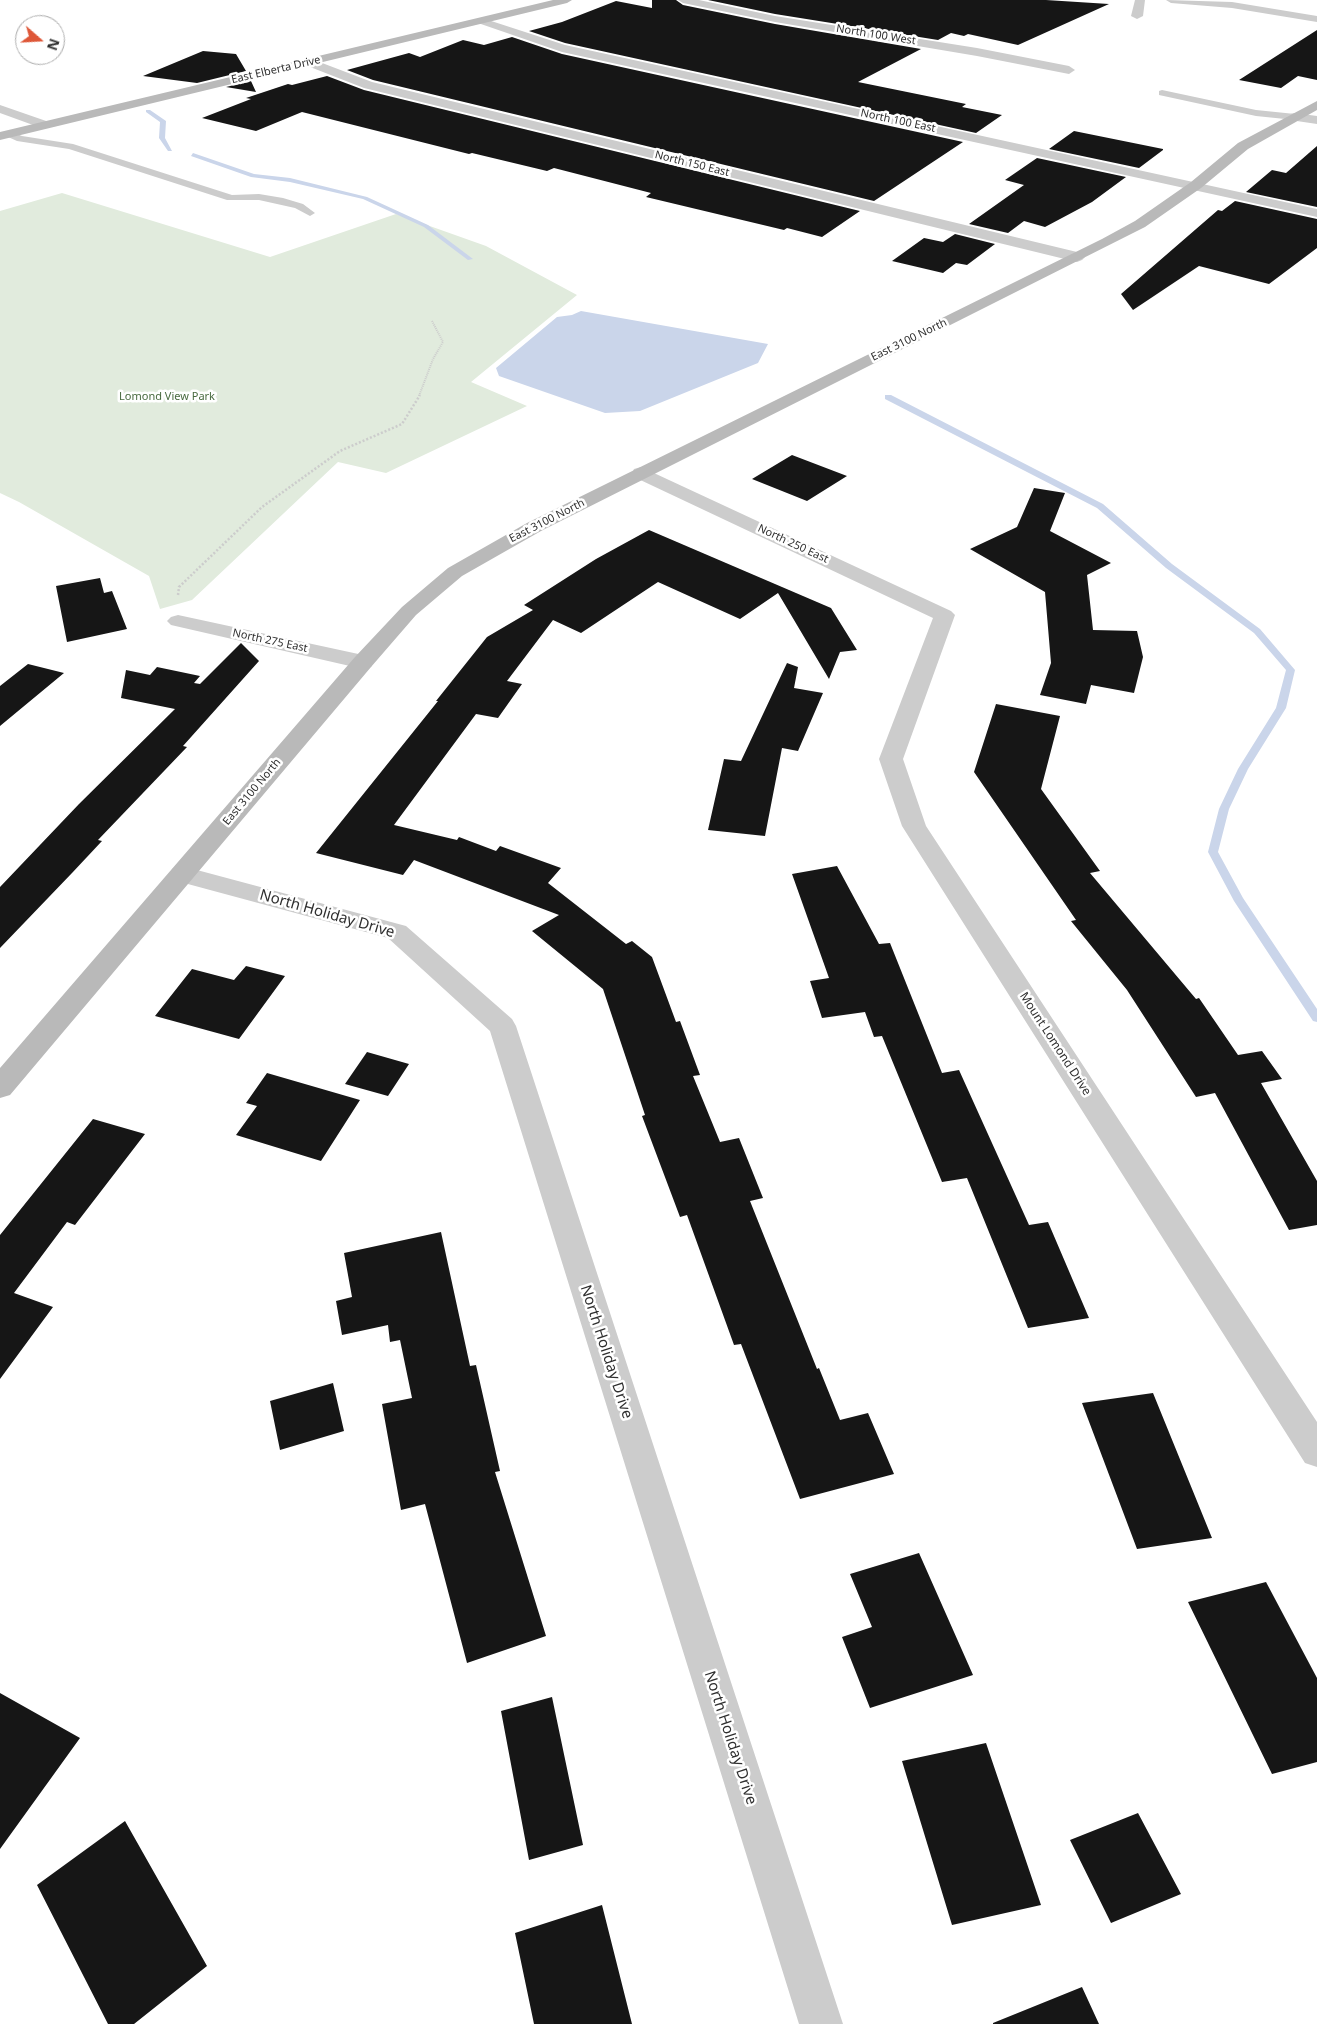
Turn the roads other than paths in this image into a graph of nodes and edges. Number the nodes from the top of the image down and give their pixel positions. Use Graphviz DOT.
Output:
graph roads {
  1 [pos="567,0"];
  2 [pos="683,0"];
  3 [pos="1140,0"];
  4 [pos="1170,0"];
  5 [pos="1137,16"];
  6 [pos="1317,19"];
  7 [pos="482,21"];
  8 [pos="309,62"];
  9 [pos="1069,70"];
  10 [pos="1162,94"];
  11 [pos="1317,105"];
  12 [pos="0,109"];
  13 [pos="1294,117"];
  14 [pos="1317,120"];
  15 [pos="44,125"];
  16 [pos="4,135"];
  17 [pos="1196,185"];
  18 [pos="310,213"];
  19 [pos="1317,213"];
  20 [pos="1078,257"];
  21 [pos="641,473"];
  22 [pos="944,615"];
  23 [pos="178,621"];
  24 [pos="363,662"];
  25 [pos="182,874"];
  26 [pos="0,1087"];
  27 [pos="1317,1452"];
  28 [pos="821,2024"];
  1 -- 7 [label="street, East Elberta Drive"];
  2 -- 9 [label="street, North 100 West"];
  3 -- 5 [label="street"];
  4 -- 6 [label="street"];
  7 -- 8 [label="street, East Elberta Drive"];
  7 -- 17 [label="street, North 100 East"];
  8 -- 15 [label="street, East Elberta Drive"];
  8 -- 20 [label="street, North 150 East"];
  10 -- 13 [label="lane"];
  11 -- 13 [label="street, East 3100 North"];
  12 -- 15 [label="street"];
  13 -- 14 [label="street"];
  13 -- 17 [label="street, East 3100 North"];
  15 -- 16 [label="street, East Elberta Drive"];
  16 -- 18 [label="lane"];
  17 -- 19 [label="street, North 100 East"];
  17 -- 20 [label="street, East 3100 North"];
  20 -- 21 [label="street, East 3100 North"];
  21 -- 22 [label="street, North 250 East"];
  21 -- 24 [label="street, East 3100 North"];
  22 -- 27 [label="street, Mount Lomond Drive"];
  23 -- 24 [label="street, North 275 East"];
  24 -- 25 [label="street, East 3100 North"];
  25 -- 26 [label="street, East 3100 North"];
  25 -- 28 [label="street, North Holiday Drive"];
}
